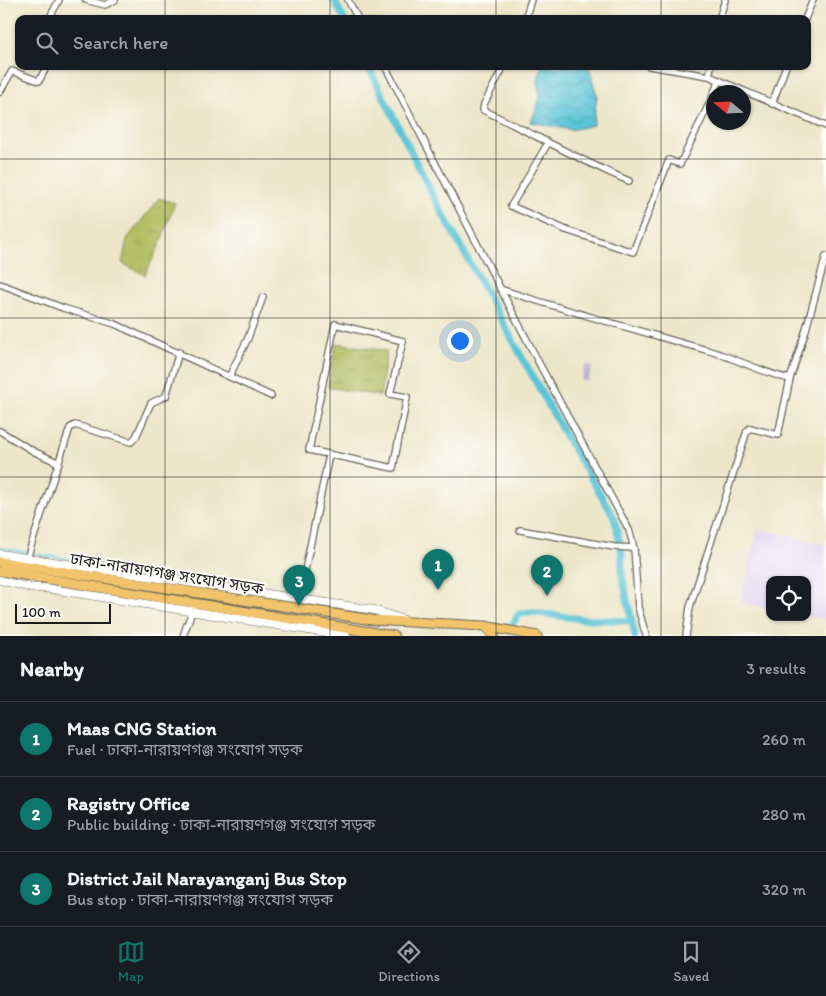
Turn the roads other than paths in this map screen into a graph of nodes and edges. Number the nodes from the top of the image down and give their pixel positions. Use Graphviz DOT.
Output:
graph roads {
  1 [pos="59,0"];
  2 [pos="86,0"];
  3 [pos="115,0"];
  4 [pos="348,0"];
  5 [pos="531,0"];
  6 [pos="725,0"];
  7 [pos="814,0"];
  8 [pos="51,15"];
  9 [pos="356,15"];
  10 [pos="526,15"];
  11 [pos="720,15"];
  12 [pos="808,15"];
  13 [pos="45,70"];
  14 [pos="387,70"];
  15 [pos="502,70"];
  16 [pos="673,70"];
  17 [pos="710,70"];
  18 [pos="785,70"];
  19 [pos="709,76"];
  20 [pos="720,80"];
  21 [pos="718,85"];
  22 [pos="0,92"];
  23 [pos="772,104"];
  24 [pos="706,110"];
  25 [pos="826,126"];
  26 [pos="548,143"];
  27 [pos="629,181"];
  28 [pos="826,257"];
  29 [pos="0,284"];
  30 [pos="500,289"];
  31 [pos="263,297"];
  32 [pos="180,352"];
  33 [pos="230,376"];
  34 [pos="790,379"];
  35 [pos="271,396"];
  36 [pos="0,431"];
  37 [pos="329,455"];
  38 [pos="59,463"];
  39 [pos="520,530"];
  40 [pos="633,548"];
  41 [pos="0,554"];
  42 [pos="26,558"];
  43 [pos="0,562"];
  44 [pos="0,571"];
  45 [pos="0,580"];
  46 [pos="300,599"];
  47 [pos="194,607"];
  48 [pos="410,622"];
  49 [pos="485,626"];
  50 [pos="183,636"];
  51 [pos="346,636"];
  52 [pos="394,636"];
  53 [pos="494,636"];
  54 [pos="537,636"];
  55 [pos="646,636"];
  56 [pos="686,636"];
  1 -- 8 [label="street"];
  2 -- 3 [label="street"];
  4 -- 9 [label="street"];
  5 -- 10 [label="street"];
  6 -- 11 [label="street"];
  7 -- 12 [label="street"];
  13 -- 22 [label="street"];
  14 -- 30 [label="street"];
  15 -- 26 [label="street"];
  16 -- 19 [label="street"];
  17 -- 19 [label="street"];
  18 -- 23 [label="street"];
  19 -- 20 [label="street"];
  20 -- 21 [label="street"];
  20 -- 23 [label="street"];
  23 -- 25 [label="street"];
  24 -- 26 [label="street"];
  26 -- 27 [label="street"];
  28 -- 34 [label="street"];
  29 -- 32 [label="street"];
  30 -- 34 [label="street"];
  30 -- 40 [label="street"];
  31 -- 33 [label="street"];
  32 -- 33 [label="street"];
  32 -- 38 [label="street"];
  33 -- 35 [label="street"];
  34 -- 56 [label="street"];
  36 -- 38 [label="street"];
  37 -- 37 [label="street"];
  37 -- 46 [label="street"];
  38 -- 42 [label="street"];
  39 -- 40 [label="street"];
  40 -- 55 [label="street"];
  41 -- 42 [label="street"];
  42 -- 46 [label="street"];
  43 -- 48 [label="main road, ঢাকা-নারায়ণগঞ্জ সংযোগ সড়ক"];
  44 -- 47 [label="main road, ঢাকা-নারায়ণগঞ্জ সংযোগ সড়ক"];
  45 -- 47 [label="street"];
  46 -- 48 [label="street"];
  47 -- 50 [label="street"];
  47 -- 51 [label="street"];
  47 -- 52 [label="main road, ঢাকা-নারায়ণগঞ্জ সংযোগ সড়ক"];
  48 -- 49 [label="main road, ঢাকা-নারায়ণগঞ্জ সংযোগ সড়ক"];
  49 -- 53 [label="main road"];
  49 -- 54 [label="main road, ঢাকা-নারায়ণগঞ্জ সংযোগ সড়ক"];
}
